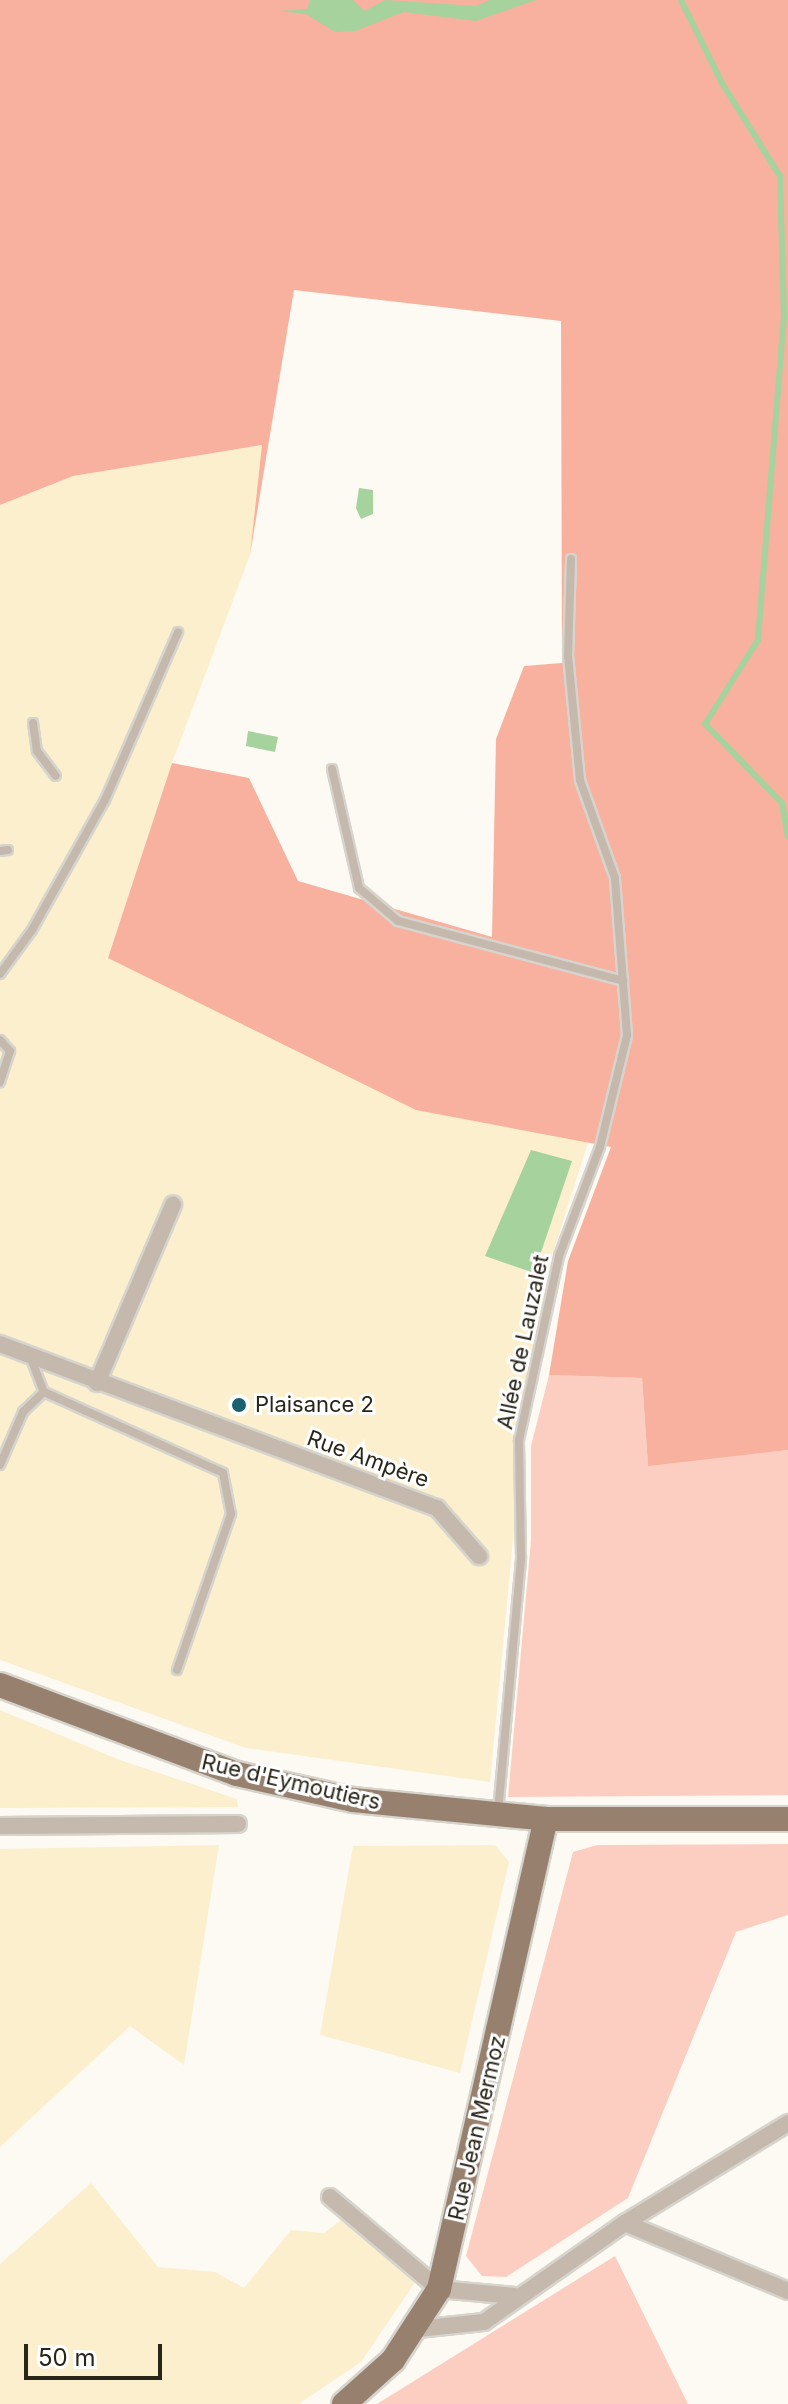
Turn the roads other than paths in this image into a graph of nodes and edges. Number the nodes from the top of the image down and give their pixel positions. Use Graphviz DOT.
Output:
graph roads {
  1 [pos="571,559"];
  2 [pos="178,632"];
  3 [pos="33,723"];
  4 [pos="332,769"];
  5 [pos="56,776"];
  6 [pos="94,794"];
  7 [pos="105,800"];
  8 [pos="0,974"];
  9 [pos="623,981"];
  10 [pos="0,1040"];
  11 [pos="0,1082"];
  12 [pos="173,1205"];
  13 [pos="0,1344"];
  14 [pos="30,1356"];
  15 [pos="97,1383"];
  16 [pos="44,1392"];
  17 [pos="0,1465"];
  18 [pos="479,1556"];
  19 [pos="177,1670"];
  20 [pos="0,1685"];
  21 [pos="497,1817"];
  22 [pos="546,1819"];
  23 [pos="788,1819"];
  24 [pos="238,1824"];
  25 [pos="0,1826"];
  26 [pos="788,2123"];
  27 [pos="330,2197"];
  28 [pos="625,2223"];
  29 [pos="439,2289"];
  30 [pos="788,2291"];
  31 [pos="515,2296"];
  32 [pos="418,2329"];
  33 [pos="344,2404"];
  1 -- 9 [label="lane, Allée de Lauzalet"];
  2 -- 7 [label="lane"];
  3 -- 5 [label="lane"];
  4 -- 9 [label="lane"];
  6 -- 7 [label="lane"];
  7 -- 8 [label="lane"];
  9 -- 21 [label="lane, Allée de Lauzalet"];
  10 -- 11 [label="lane"];
  12 -- 15 [label="street"];
  13 -- 14 [label="street, Rue Ampère"];
  14 -- 15 [label="street, Rue Ampère"];
  14 -- 16 [label="lane"];
  15 -- 18 [label="street, Rue Ampère"];
  16 -- 17 [label="lane"];
  16 -- 19 [label="lane"];
  20 -- 21 [label="main road, Rue d'Eymoutiers"];
  21 -- 22 [label="main road, Rue d'Eymoutiers"];
  22 -- 23 [label="main road, Rue d'Eymoutiers"];
  22 -- 29 [label="main road, Rue Jean Mermoz"];
  24 -- 25 [label="street"];
  26 -- 28 [label="street"];
  27 -- 29 [label="street"];
  28 -- 30 [label="street"];
  28 -- 31 [label="street"];
  29 -- 31 [label="street"];
  29 -- 32 [label="main road, Rue Jean Mermoz"];
  31 -- 32 [label="street"];
  32 -- 33 [label="main road, Rue Jean Mermoz"];
}
